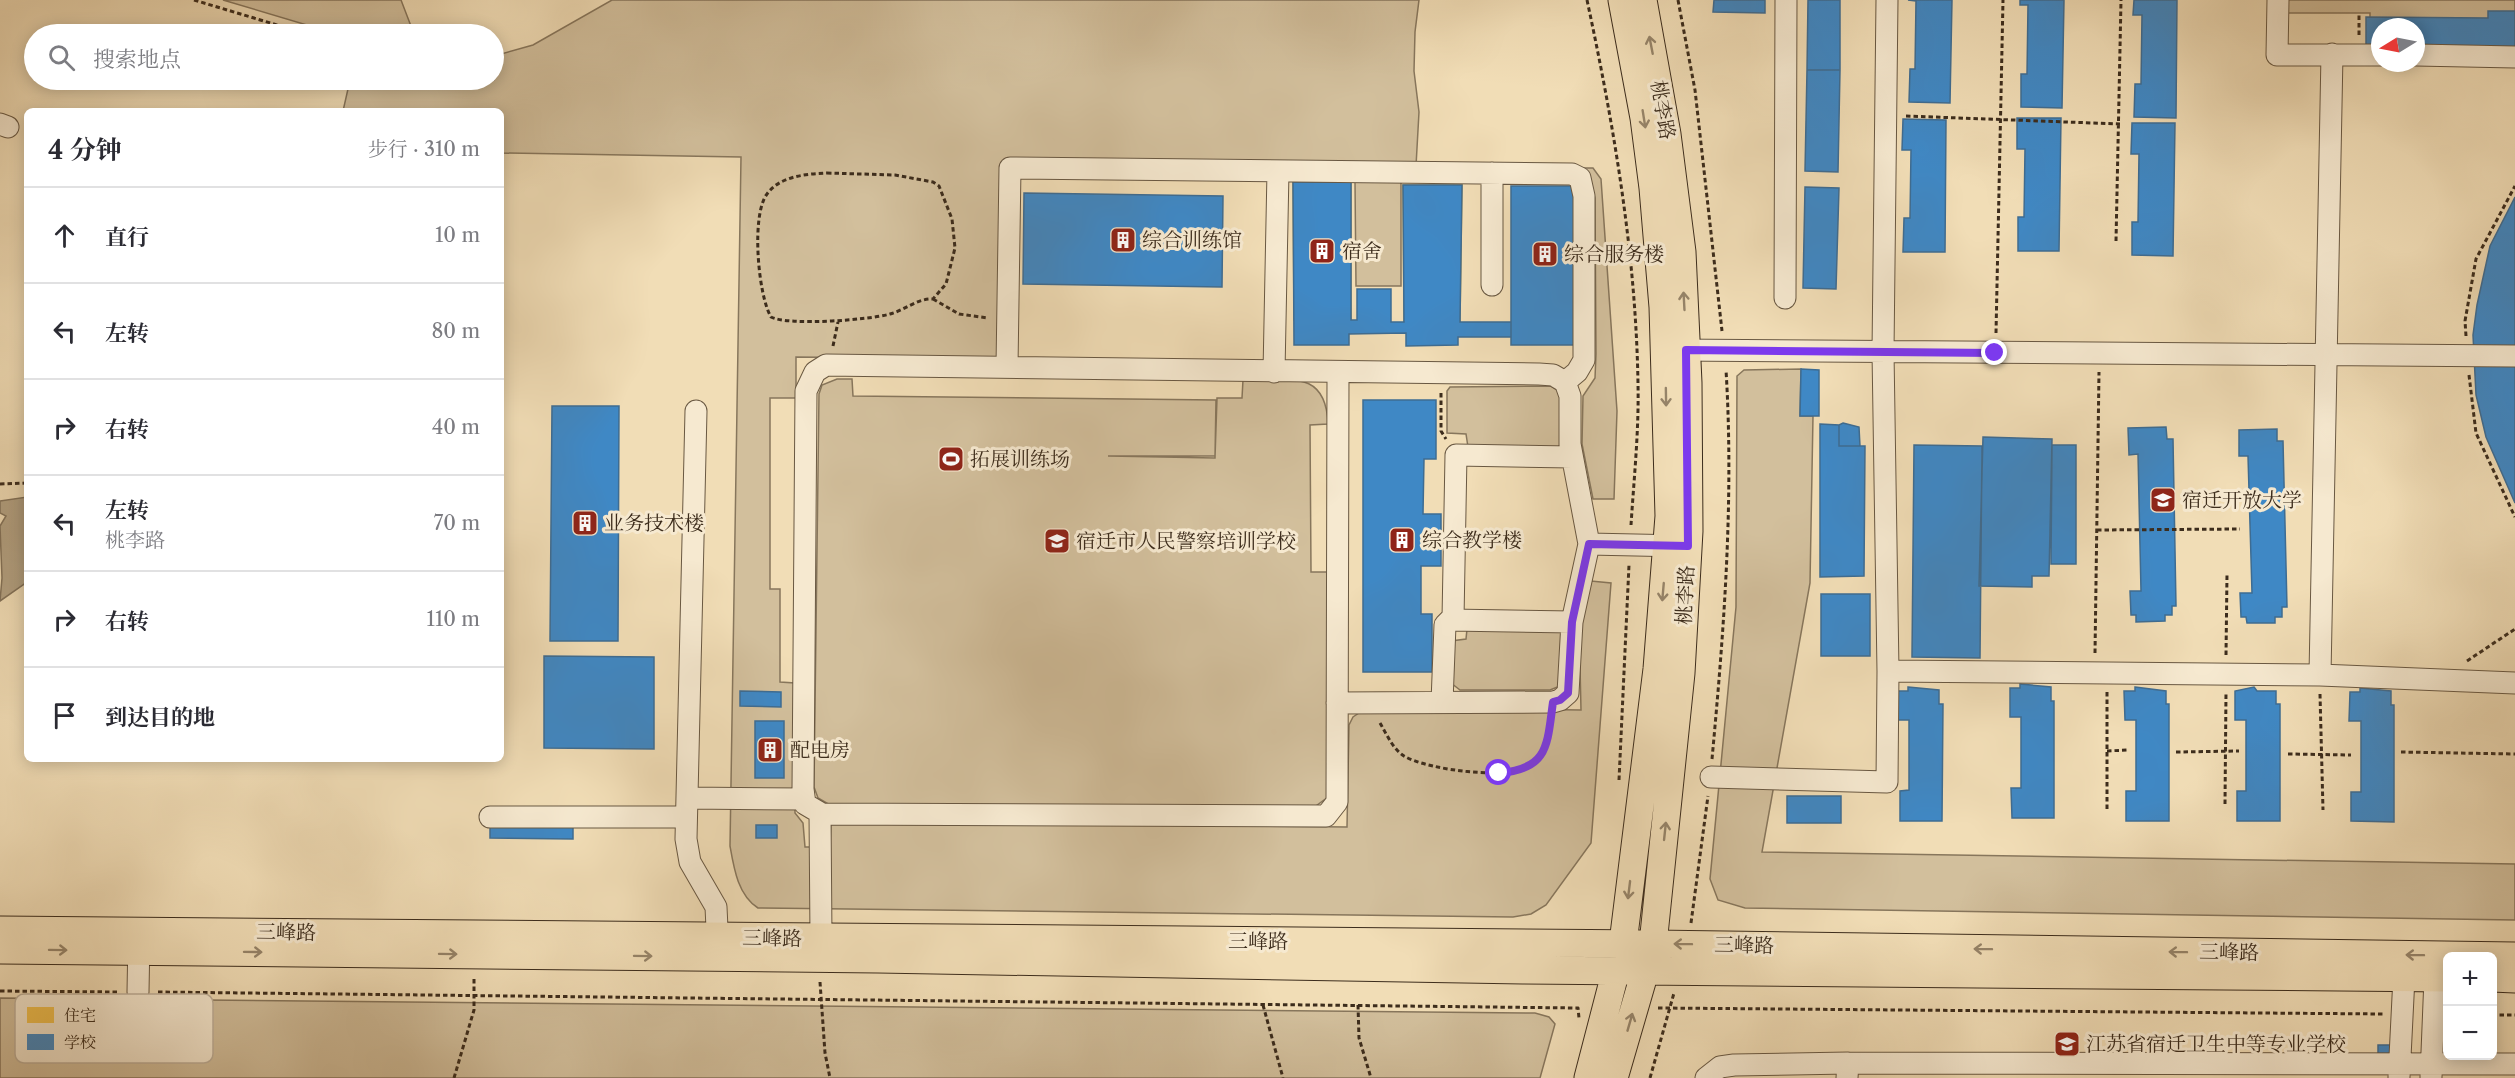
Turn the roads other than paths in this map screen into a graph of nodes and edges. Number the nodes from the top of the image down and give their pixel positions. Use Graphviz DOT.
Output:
graph roads {
  1 [pos="1622,0"];
  2 [pos="1643,0"];
  3 [pos="1786,0"];
  4 [pos="1887,0"];
  5 [pos="2278,0"];
  6 [pos="2332,54"];
  7 [pos="2371,55"];
  8 [pos="2425,55"];
  9 [pos="2515,57"];
  10 [pos="1278,171"];
  11 [pos="1492,173"];
  12 [pos="1492,285"];
  13 [pos="1785,298"];
  14 [pos="1676,350"];
  15 [pos="1883,352"];
  16 [pos="2326,355"];
  17 [pos="2515,356"];
  18 [pos="1007,367"];
  19 [pos="1274,372"];
  20 [pos="1338,373"];
  21 [pos="1565,382"];
  22 [pos="696,411"];
  23 [pos="1572,457"];
  24 [pos="1589,544"];
  25 [pos="1677,546"];
  26 [pos="1453,619"];
  27 [pos="1572,622"];
  28 [pos="1888,671"];
  29 [pos="2320,675"];
  30 [pos="2515,683"];
  31 [pos="1442,702"];
  32 [pos="1337,703"];
  33 [pos="1711,777"];
  34 [pos="804,799"];
  35 [pos="686,807"];
  36 [pos="820,813"];
  37 [pos="490,817"];
  38 [pos="0,930"];
  39 [pos="139,941"];
  40 [pos="1623,943"];
  41 [pos="1653,944"];
  42 [pos="717,947"];
  43 [pos="820,948"];
  44 [pos="0,950"];
  45 [pos="2515,956"];
  46 [pos="1616,971"];
  47 [pos="1645,971"];
  48 [pos="2404,977"];
  49 [pos="2441,978"];
  50 [pos="2497,978"];
  51 [pos="2515,979"];
  52 [pos="138,992"];
  53 [pos="2515,1064"];
  54 [pos="1847,1070"];
  55 [pos="2063,1071"];
  56 [pos="2400,1071"];
  57 [pos="2432,1071"];
  58 [pos="1588,1078"];
  59 [pos="1614,1078"];
  60 [pos="1706,1078"];
  1 -- 14 [label="main road, 桃李路, one-way"];
  14 -- 2 [label="main road, 桃李路, one-way"];
  3 -- 13 [label="lane"];
  4 -- 15 [label="lane"];
  5 -- 6 [label="lane"];
  6 -- 7 [label="lane"];
  6 -- 16 [label="lane"];
  8 -- 9 [label="lane"];
  10 -- 11 [label="lane"];
  10 -- 18 [label="lane"];
  10 -- 19 [label="lane"];
  11 -- 12 [label="lane"];
  11 -- 21 [label="lane"];
  14 -- 15 [label="lane"];
  14 -- 25 [label="main road, 桃李路"];
  15 -- 16 [label="lane"];
  15 -- 28 [label="lane"];
  16 -- 17 [label="lane"];
  16 -- 29 [label="lane"];
  18 -- 19 [label="lane"];
  18 -- 34 [label="lane"];
  19 -- 20 [label="lane"];
  20 -- 21 [label="lane"];
  20 -- 32 [label="lane"];
  21 -- 23 [label="lane"];
  22 -- 35 [label="lane"];
  23 -- 24 [label="lane"];
  23 -- 26 [label="lane"];
  24 -- 25 [label="lane"];
  24 -- 27 [label="lane"];
  25 -- 40 [label="main road, 桃李路, one-way"];
  41 -- 25 [label="main road, 桃李路, one-way"];
  26 -- 27 [label="lane"];
  26 -- 31 [label="lane"];
  27 -- 31 [label="lane"];
  28 -- 29 [label="lane"];
  28 -- 33 [label="lane"];
  29 -- 30 [label="lane"];
  31 -- 32 [label="lane"];
  32 -- 36 [label="lane"];
  34 -- 35 [label="lane"];
  34 -- 36 [label="lane"];
  35 -- 37 [label="lane"];
  35 -- 42 [label="lane"];
  36 -- 43 [label="lane"];
  38 -- 39 [label="main road, 三峰路"];
  39 -- 42 [label="main road, 三峰路"];
  39 -- 42 [label="main road, 三峰路, one-way"];
  44 -- 39 [label="main road, 三峰路, one-way"];
  39 -- 52 [label="lane"];
  40 -- 41 [label="main road, 三峰路"];
  40 -- 43 [label="main road, 三峰路"];
  40 -- 46 [label="main road, 桃李路"];
  45 -- 41 [label="main road, 三峰路, one-way"];
  41 -- 47 [label="main road, 桃李路"];
  42 -- 43 [label="main road, 三峰路"];
  43 -- 46 [label="main road, 三峰路"];
  46 -- 47 [label="main road, 三峰路"];
  46 -- 58 [label="main road, 桃李路"];
  47 -- 48 [label="main road, 三峰路"];
  59 -- 47 [label="main road, 桃李路, one-way"];
  48 -- 49 [label="main road, 三峰路"];
  48 -- 56 [label="lane"];
  49 -- 57 [label="lane"];
  50 -- 51 [label="main road"];
  53 -- 57 [label="lane"];
  54 -- 55 [label="lane"];
  54 -- 60 [label="lane"];
  55 -- 56 [label="lane"];
  56 -- 57 [label="lane"];
}
